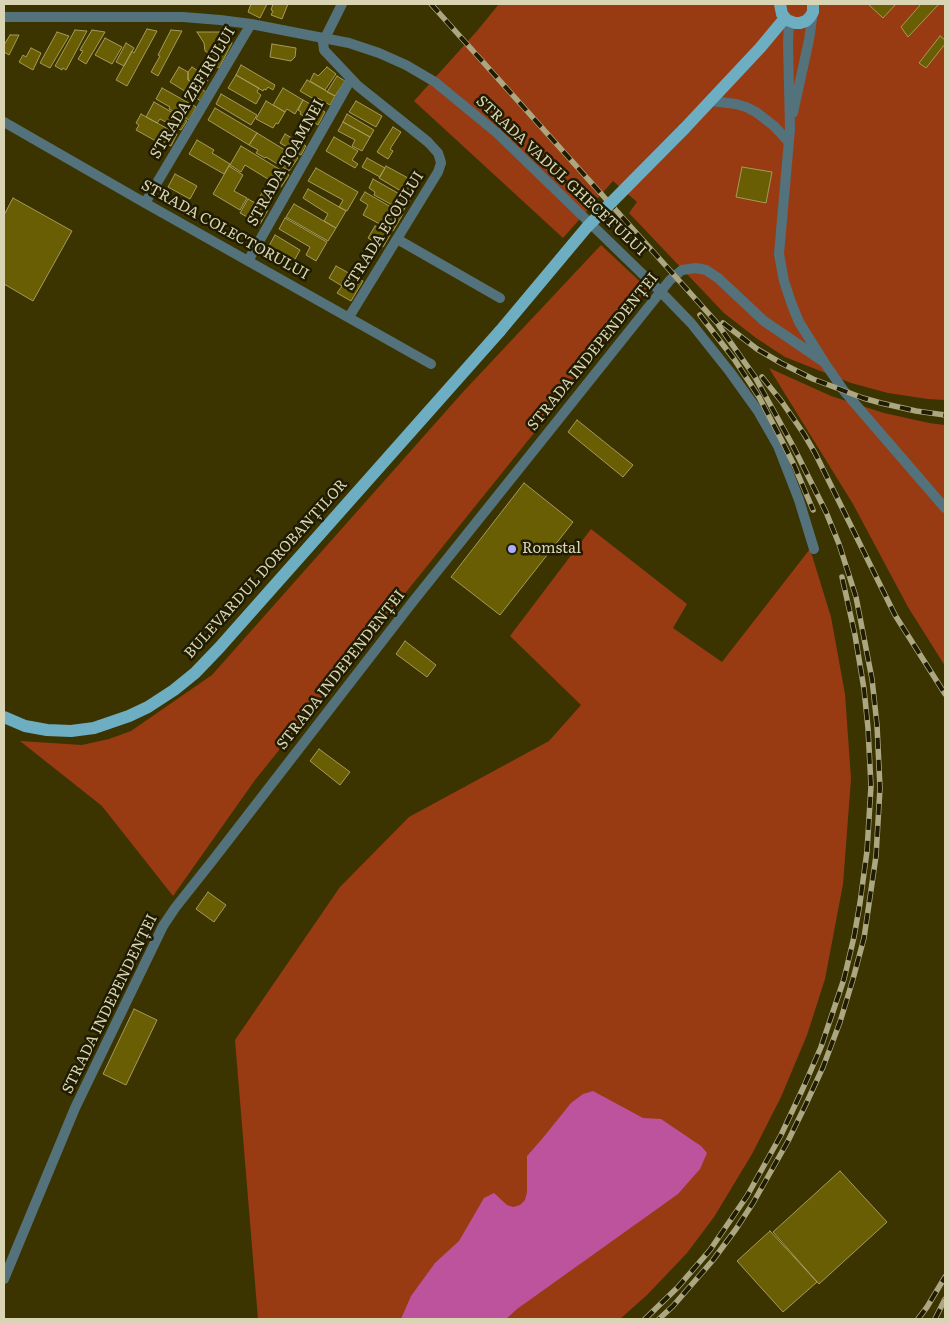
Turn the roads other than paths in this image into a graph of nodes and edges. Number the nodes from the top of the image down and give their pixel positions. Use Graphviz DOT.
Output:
graph roads {
  1 [pos="342,4"];
  2 [pos="780,4"];
  3 [pos="813,8"];
  4 [pos="4,17"];
  5 [pos="787,20"];
  6 [pos="252,24"];
  7 [pos="324,38"];
  8 [pos="351,79"];
  9 [pos="711,101"];
  10 [pos="4,122"];
  11 [pos="790,129"];
  12 [pos="789,142"];
  13 [pos="145,203"];
  14 [pos="397,239"];
  15 [pos="248,261"];
  16 [pos="660,291"];
  17 [pos="500,298"];
  18 [pos="349,317"];
  19 [pos="824,362"];
  20 [pos="431,364"];
  21 [pos="945,508"];
  22 [pos="814,549"];
  23 [pos="4,717"];
  24 [pos="4,1279"];
  1 -- 7 [label="street"];
  2 -- 5 [label="main road"];
  3 -- 5 [label="main road"];
  3 -- 11 [label="street"];
  4 -- 6 [label="street, STRADA VADUL GHECETULUI"];
  5 -- 9 [label="main road, BULEVARDUL DOROBANȚILOR"];
  5 -- 11 [label="street"];
  6 -- 7 [label="street, STRADA VADUL GHECETULUI"];
  6 -- 13 [label="street, STRADA ZEFIRULUI"];
  7 -- 8 [label="street"];
  7 -- 16 [label="street, STRADA VADUL GHECETULUI"];
  8 -- 14 [label="street, STRADA ECOULUI"];
  8 -- 15 [label="street, STRADA TOAMNEI"];
  9 -- 12 [label="street"];
  9 -- 23 [label="main road, BULEVARDUL DOROBANȚILOR, bridge"];
  10 -- 13 [label="street, STRADA COLECTORULUI"];
  11 -- 12 [label="street"];
  12 -- 19 [label="street"];
  13 -- 15 [label="street, STRADA COLECTORULUI"];
  14 -- 17 [label="street"];
  14 -- 18 [label="street, STRADA ECOULUI"];
  15 -- 18 [label="street, STRADA COLECTORULUI"];
  16 -- 19 [label="street, STRADA INDEPENDENȚEI"];
  16 -- 22 [label="street, STRADA VADUL GHECETULUI"];
  16 -- 24 [label="street, STRADA INDEPENDENȚEI"];
  18 -- 20 [label="street, STRADA COLECTORULUI"];
  19 -- 21 [label="street"];
}
